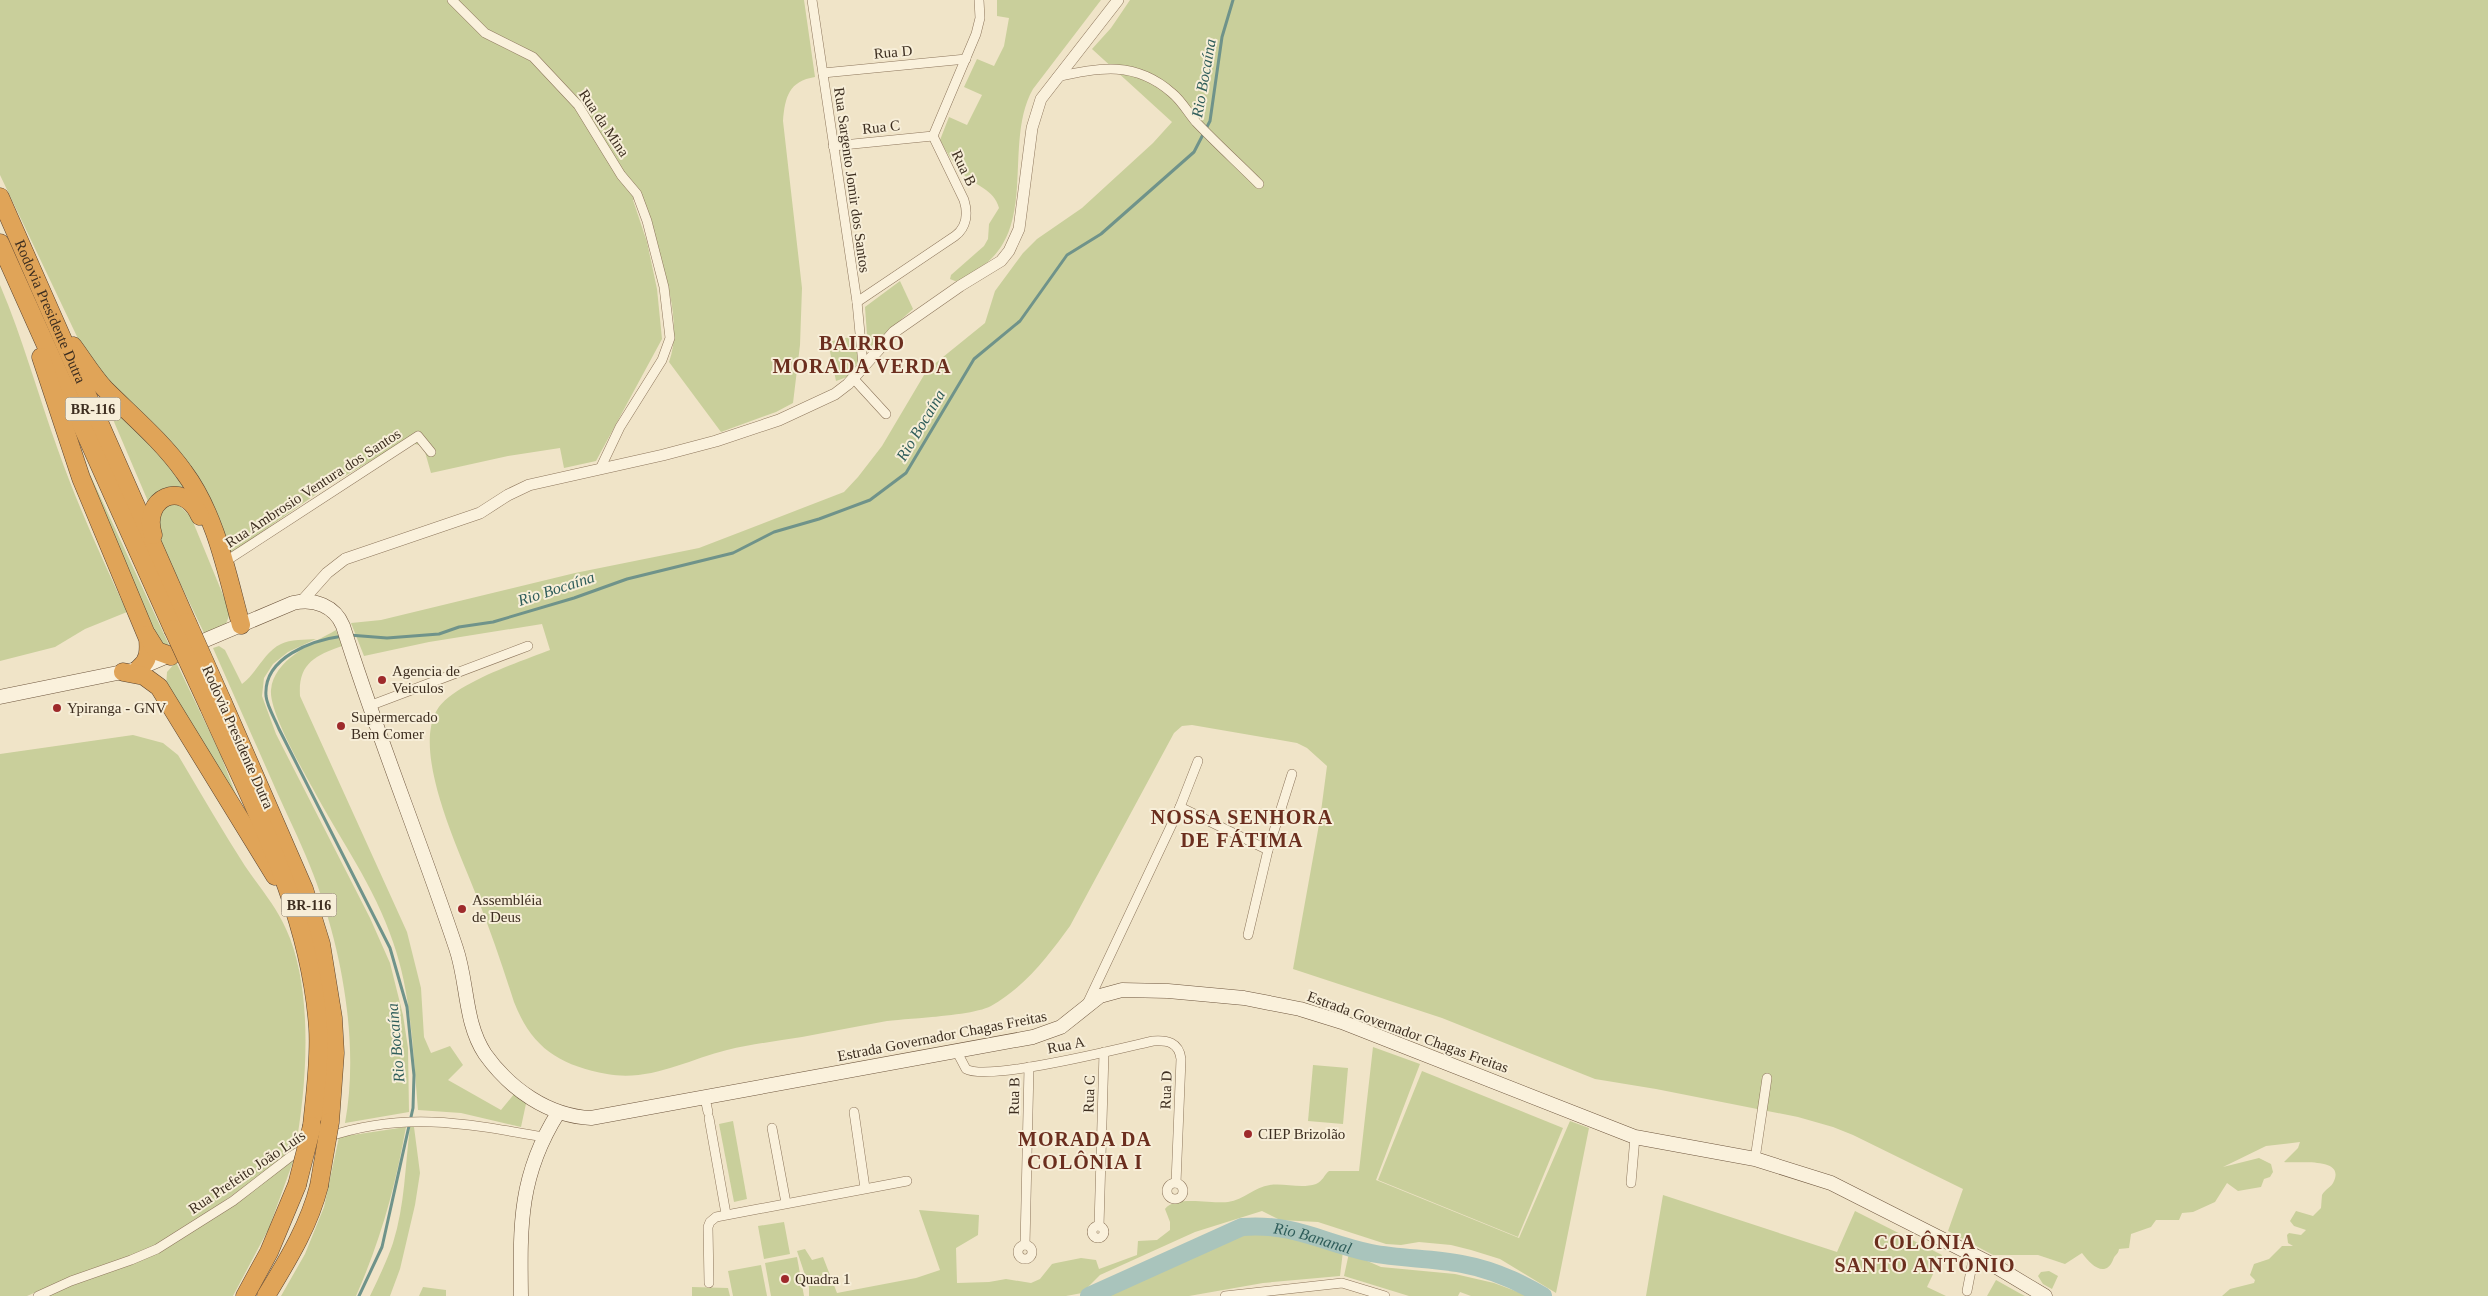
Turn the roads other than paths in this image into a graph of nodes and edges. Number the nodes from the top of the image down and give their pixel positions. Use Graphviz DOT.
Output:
graph roads {
  1 [pos="452,0"];
  2 [pos="812,0"];
  3 [pos="979,0"];
  4 [pos="1118,0"];
  5 [pos="966,59"];
  6 [pos="823,72"];
  7 [pos="1057,77"];
  8 [pos="933,136"];
  9 [pos="833,146"];
  10 [pos="1259,184"];
  11 [pos="0,196"];
  12 [pos="0,243"];
  13 [pos="856,302"];
  14 [pos="26,304"];
  15 [pos="48,309"];
  16 [pos="863,365"];
  17 [pos="853,378"];
  18 [pos="886,414"];
  19 [pos="431,452"];
  20 [pos="600,469"];
  21 [pos="161,561"];
  22 [pos="223,563"];
  23 [pos="303,600"];
  24 [pos="180,625"];
  25 [pos="242,625"];
  26 [pos="145,630"];
  27 [pos="528,646"];
  28 [pos="166,658"];
  29 [pos="131,670"];
  30 [pos="159,687"];
  31 [pos="0,696"];
  32 [pos="216,705"];
  33 [pos="370,706"];
  34 [pos="1198,761"];
  35 [pos="1292,774"];
  36 [pos="1180,807"];
  37 [pos="1268,850"];
  38 [pos="297,913"];
  39 [pos="1248,935"];
  40 [pos="1086,1007"];
  41 [pos="957,1052"];
  42 [pos="1104,1052"];
  43 [pos="1181,1059"];
  44 [pos="1029,1067"];
  45 [pos="1767,1078"];
  46 [pos="708,1110"];
  47 [pos="854,1112"];
  48 [pos="558,1113"];
  49 [pos="772,1128"];
  50 [pos="543,1137"];
  51 [pos="1635,1137"];
  52 [pos="1755,1159"];
  53 [pos="907,1181"];
  54 [pos="1176,1183"];
  55 [pos="1631,1183"];
  56 [pos="865,1188"];
  57 [pos="786,1203"];
  58 [pos="726,1214"];
  59 [pos="1098,1226"];
  60 [pos="1025,1245"];
  61 [pos="1974,1255"];
  62 [pos="709,1283"];
  63 [pos="1967,1291"];
  64 [pos="258,1293"];
  65 [pos="38,1296"];
  66 [pos="521,1296"];
  67 [pos="1225,1296"];
  68 [pos="1386,1296"];
  69 [pos="2045,1296"];
  1 -- 20 [label="street, Rua da Mina"];
  2 -- 6 [label="street, Rua Sargento Jomir dos Santos"];
  3 -- 5 [label="street"];
  4 -- 7 [label="street"];
  5 -- 6 [label="street, Rua D"];
  5 -- 8 [label="street"];
  6 -- 9 [label="street, Rua Sargento Jomir dos Santos"];
  7 -- 10 [label="street"];
  7 -- 16 [label="street"];
  8 -- 9 [label="street, Rua C"];
  8 -- 13 [label="street, Rua B"];
  9 -- 13 [label="street, Rua Sargento Jomir dos Santos"];
  11 -- 15 [label="highway, Rodovia Presidente Dutra / BR-116"];
  12 -- 14 [label="highway, Rodovia Presidente Dutra / BR-116"];
  13 -- 16 [label="street, Rua Sargento Jomir dos Santos"];
  14 -- 24 [label="highway, Rodovia Presidente Dutra / BR-116"];
  14 -- 26 [label="highway"];
  15 -- 21 [label="highway, Rodovia Presidente Dutra / BR-116"];
  15 -- 22 [label="highway"];
  16 -- 17 [label="street"];
  17 -- 18 [label="street"];
  17 -- 20 [label="street"];
  19 -- 22 [label="street, Rua Ambrosio Ventura dos Santos"];
  20 -- 23 [label="street"];
  21 -- 22 [label="highway"];
  21 -- 24 [label="highway, Rodovia Presidente Dutra / BR-116"];
  22 -- 25 [label="highway"];
  23 -- 25 [label="main road"];
  23 -- 33 [label="main road, Estrada Governador Chagas Freitas"];
  24 -- 32 [label="highway, Rodovia Presidente Dutra / BR-116, bridge"];
  25 -- 28 [label="main road"];
  26 -- 28 [label="highway"];
  26 -- 29 [label="highway"];
  27 -- 33 [label="street"];
  28 -- 29 [label="main road"];
  28 -- 30 [label="highway"];
  29 -- 30 [label="highway"];
  29 -- 31 [label="main road"];
  30 -- 38 [label="highway"];
  32 -- 38 [label="highway, Rodovia Presidente Dutra / BR-116"];
  32 -- 64 [label="highway, Rodovia Presidente Dutra / BR-116, bridge"];
  33 -- 48 [label="main road, Estrada Governador Chagas Freitas"];
  34 -- 36 [label="street"];
  35 -- 37 [label="street"];
  36 -- 37 [label="street"];
  36 -- 40 [label="street"];
  37 -- 39 [label="street"];
  38 -- 64 [label="highway, Rodovia Presidente Dutra / BR-116, bridge"];
  40 -- 41 [label="main road, Estrada Governador Chagas Freitas"];
  40 -- 51 [label="main road, Estrada Governador Chagas Freitas"];
  41 -- 44 [label="street, Rua A"];
  41 -- 46 [label="main road, Estrada Governador Chagas Freitas"];
  42 -- 43 [label="street, Rua A"];
  42 -- 44 [label="street, Rua A"];
  42 -- 59 [label="street, Rua C"];
  43 -- 54 [label="street, Rua D"];
  44 -- 60 [label="street, Rua B"];
  45 -- 52 [label="street"];
  46 -- 48 [label="main road, Estrada Governador Chagas Freitas"];
  46 -- 58 [label="street"];
  47 -- 56 [label="street"];
  48 -- 50 [label="main road"];
  49 -- 57 [label="street"];
  50 -- 65 [label="street, Rua Prefeito João Luís"];
  50 -- 66 [label="main road"];
  51 -- 52 [label="main road, Estrada Governador Chagas Freitas"];
  51 -- 55 [label="street"];
  52 -- 61 [label="main road, Estrada Governador Chagas Freitas"];
  53 -- 56 [label="street"];
  56 -- 57 [label="street"];
  57 -- 58 [label="street"];
  58 -- 62 [label="street"];
  61 -- 63 [label="street"];
  61 -- 69 [label="main road, Estrada Governador Chagas Freitas"];
  67 -- 68 [label="street"];
}
